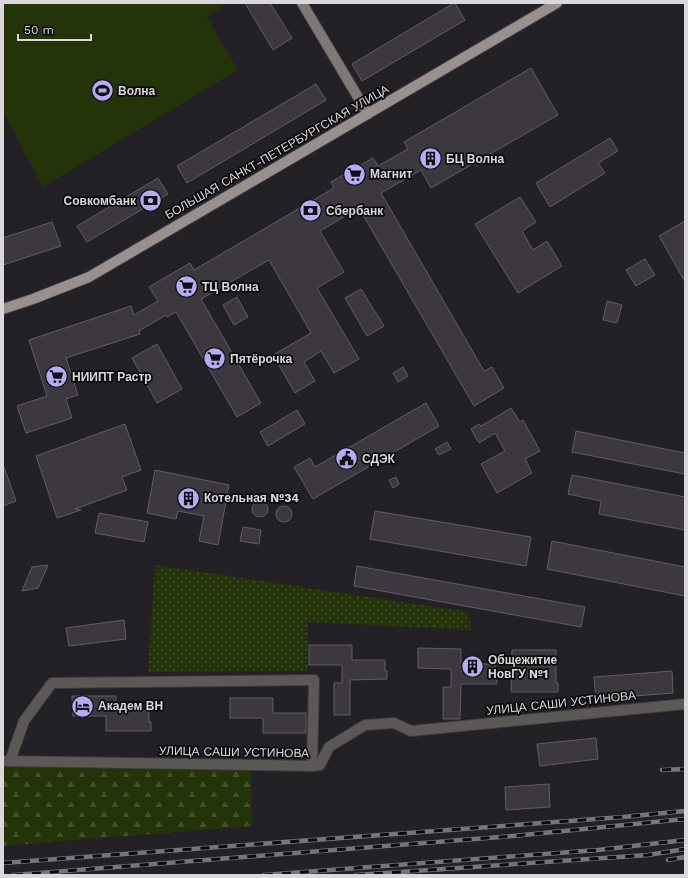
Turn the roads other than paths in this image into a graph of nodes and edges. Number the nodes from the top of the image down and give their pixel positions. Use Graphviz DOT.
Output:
graph roads {
  1 [pos="302,3"];
  2 [pos="556,3"];
  3 [pos="368,114"];
  4 [pos="3,309"];
  5 [pos="685,704"];
  6 [pos="6,761"];
  7 [pos="312,766"];
  1 -- 3 [label="main road"];
  2 -- 3 [label="main road, БОЛЬШАЯ САНКТ-ПЕТЕРБУРГСКАЯ УЛИЦА"];
  3 -- 4 [label="main road, БОЛЬШАЯ САНКТ-ПЕТЕРБУРГСКАЯ УЛИЦА"];
  5 -- 7 [label="street, УЛИЦА САШИ УСТИНОВА"];
  6 -- 7 [label="street, УЛИЦА САШИ УСТИНОВА"];
  6 -- 7 [label="street"];
}
